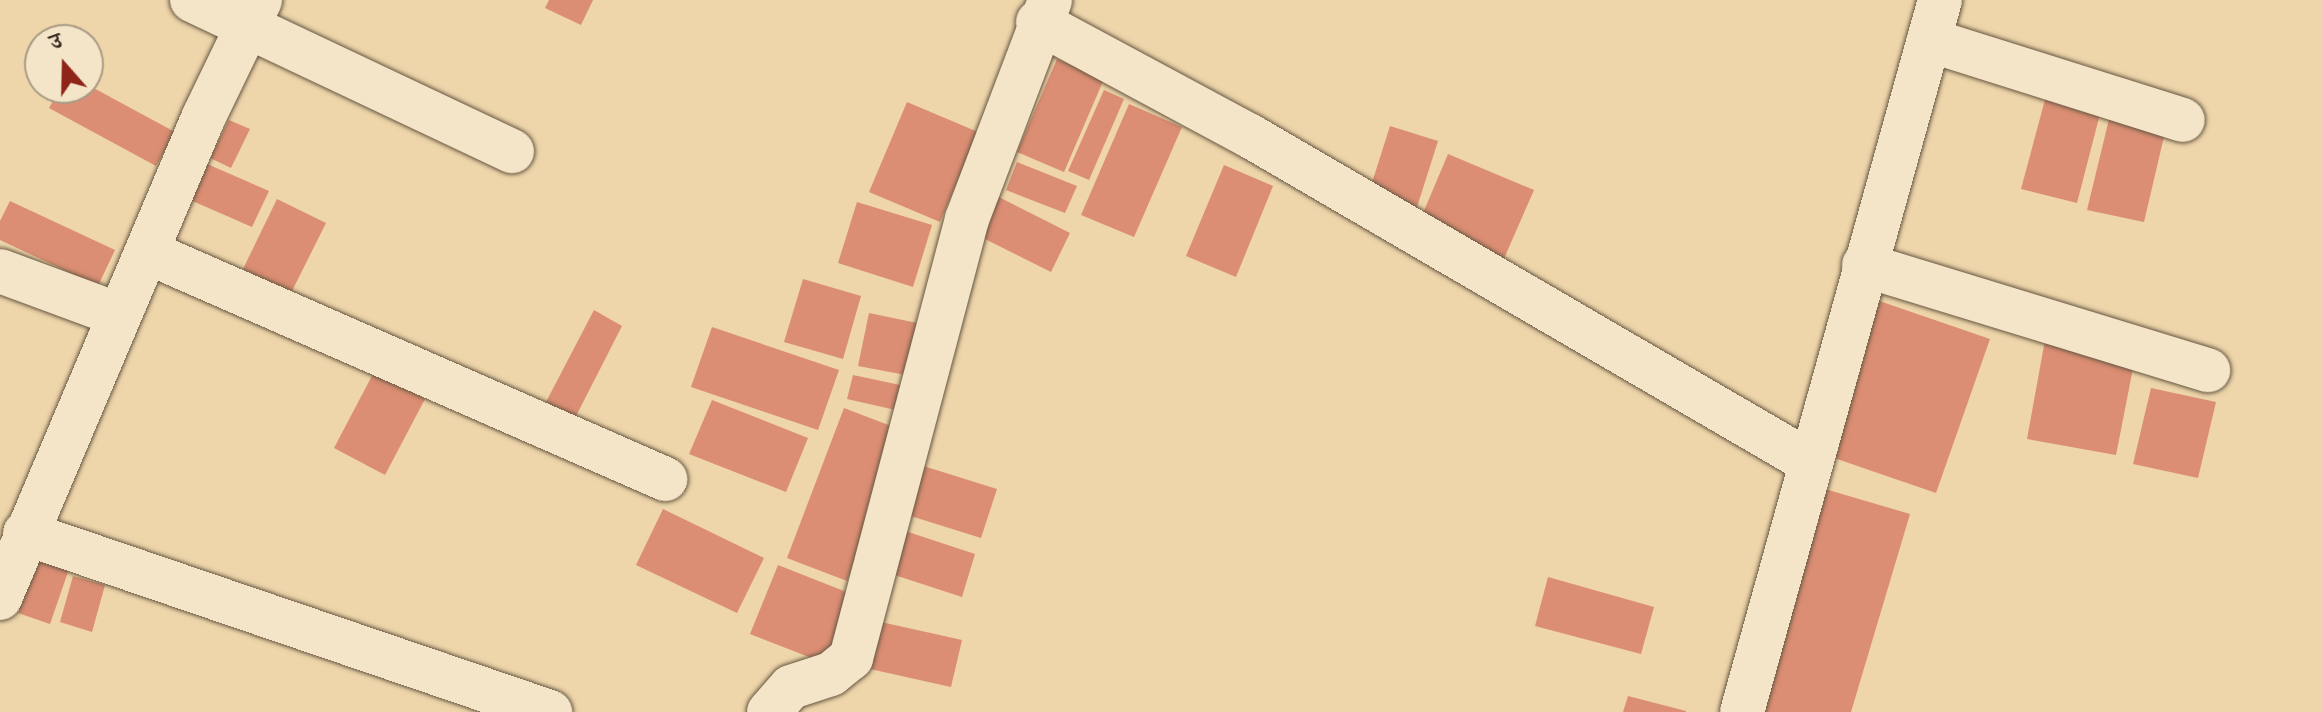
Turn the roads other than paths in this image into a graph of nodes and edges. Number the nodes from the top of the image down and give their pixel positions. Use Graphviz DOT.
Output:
graph roads {
  1 [pos="192,0"];
  2 [pos="1044,11"];
  3 [pos="255,13"];
  4 [pos="1934,20"];
  5 [pos="2183,120"];
  6 [pos="512,151"];
  7 [pos="147,252"];
  8 [pos="1864,265"];
  9 [pos="0,271"];
  10 [pos="119,315"];
  11 [pos="2208,370"];
  12 [pos="1808,461"];
  13 [pos="665,479"];
  14 [pos="25,533"];
  15 [pos="2,588"];
  16 [pos="550,712"];
  17 [pos="769,712"];
  18 [pos="1742,712"];
  1 -- 3 [label="street"];
  2 -- 12 [label="street"];
  2 -- 17 [label="street"];
  3 -- 6 [label="street"];
  3 -- 7 [label="street"];
  4 -- 5 [label="street"];
  4 -- 8 [label="street"];
  7 -- 10 [label="street"];
  7 -- 13 [label="street"];
  8 -- 11 [label="street"];
  8 -- 12 [label="street"];
  9 -- 10 [label="street"];
  10 -- 14 [label="street"];
  12 -- 18 [label="street"];
  14 -- 15 [label="street"];
  14 -- 16 [label="street"];
}
